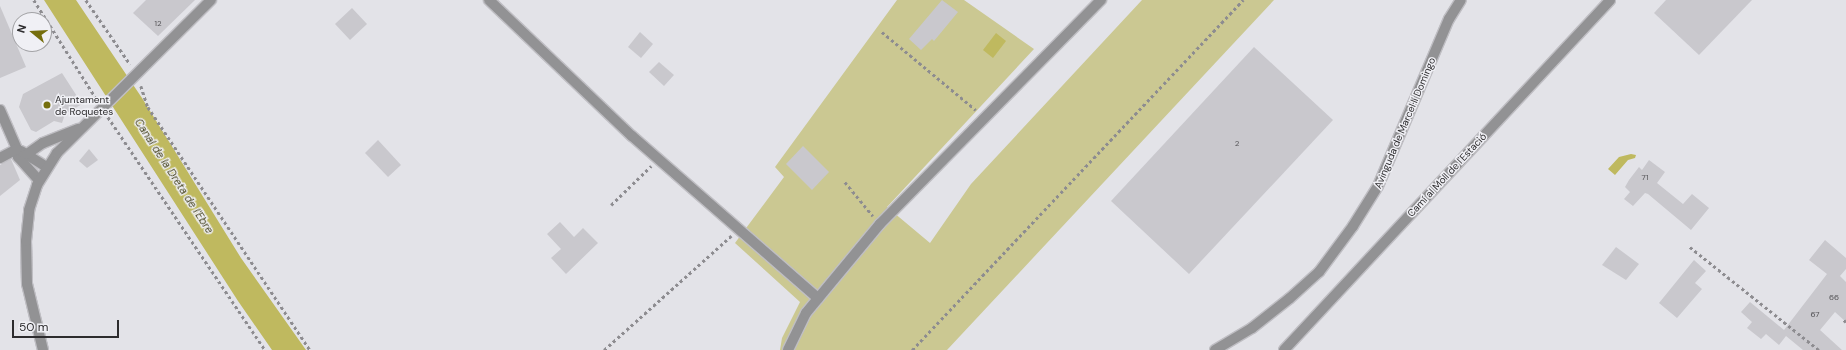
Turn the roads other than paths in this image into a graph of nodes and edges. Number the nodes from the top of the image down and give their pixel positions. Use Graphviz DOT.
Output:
graph roads {
  1 [pos="211,0"];
  2 [pos="489,0"];
  3 [pos="1101,0"];
  4 [pos="1461,0"];
  5 [pos="1610,0"];
  6 [pos="0,110"];
  7 [pos="82,128"];
  8 [pos="17,149"];
  9 [pos="26,154"];
  10 [pos="0,158"];
  11 [pos="48,167"];
  12 [pos="39,180"];
  13 [pos="818,298"];
  14 [pos="43,350"];
  15 [pos="788,350"];
  16 [pos="1215,350"];
  17 [pos="1284,350"];
  1 -- 7 [label="street"];
  2 -- 13 [label="street"];
  3 -- 13 [label="street"];
  4 -- 16 [label="street, Avinguda de Marcel·lí Domingo"];
  5 -- 17 [label="street, Camí al Moll de l'Estació"];
  6 -- 8 [label="street"];
  7 -- 9 [label="street"];
  7 -- 11 [label="street"];
  8 -- 9 [label="street"];
  8 -- 10 [label="street"];
  8 -- 12 [label="street"];
  9 -- 11 [label="street"];
  11 -- 12 [label="street"];
  12 -- 14 [label="street"];
  13 -- 15 [label="street"];
}
